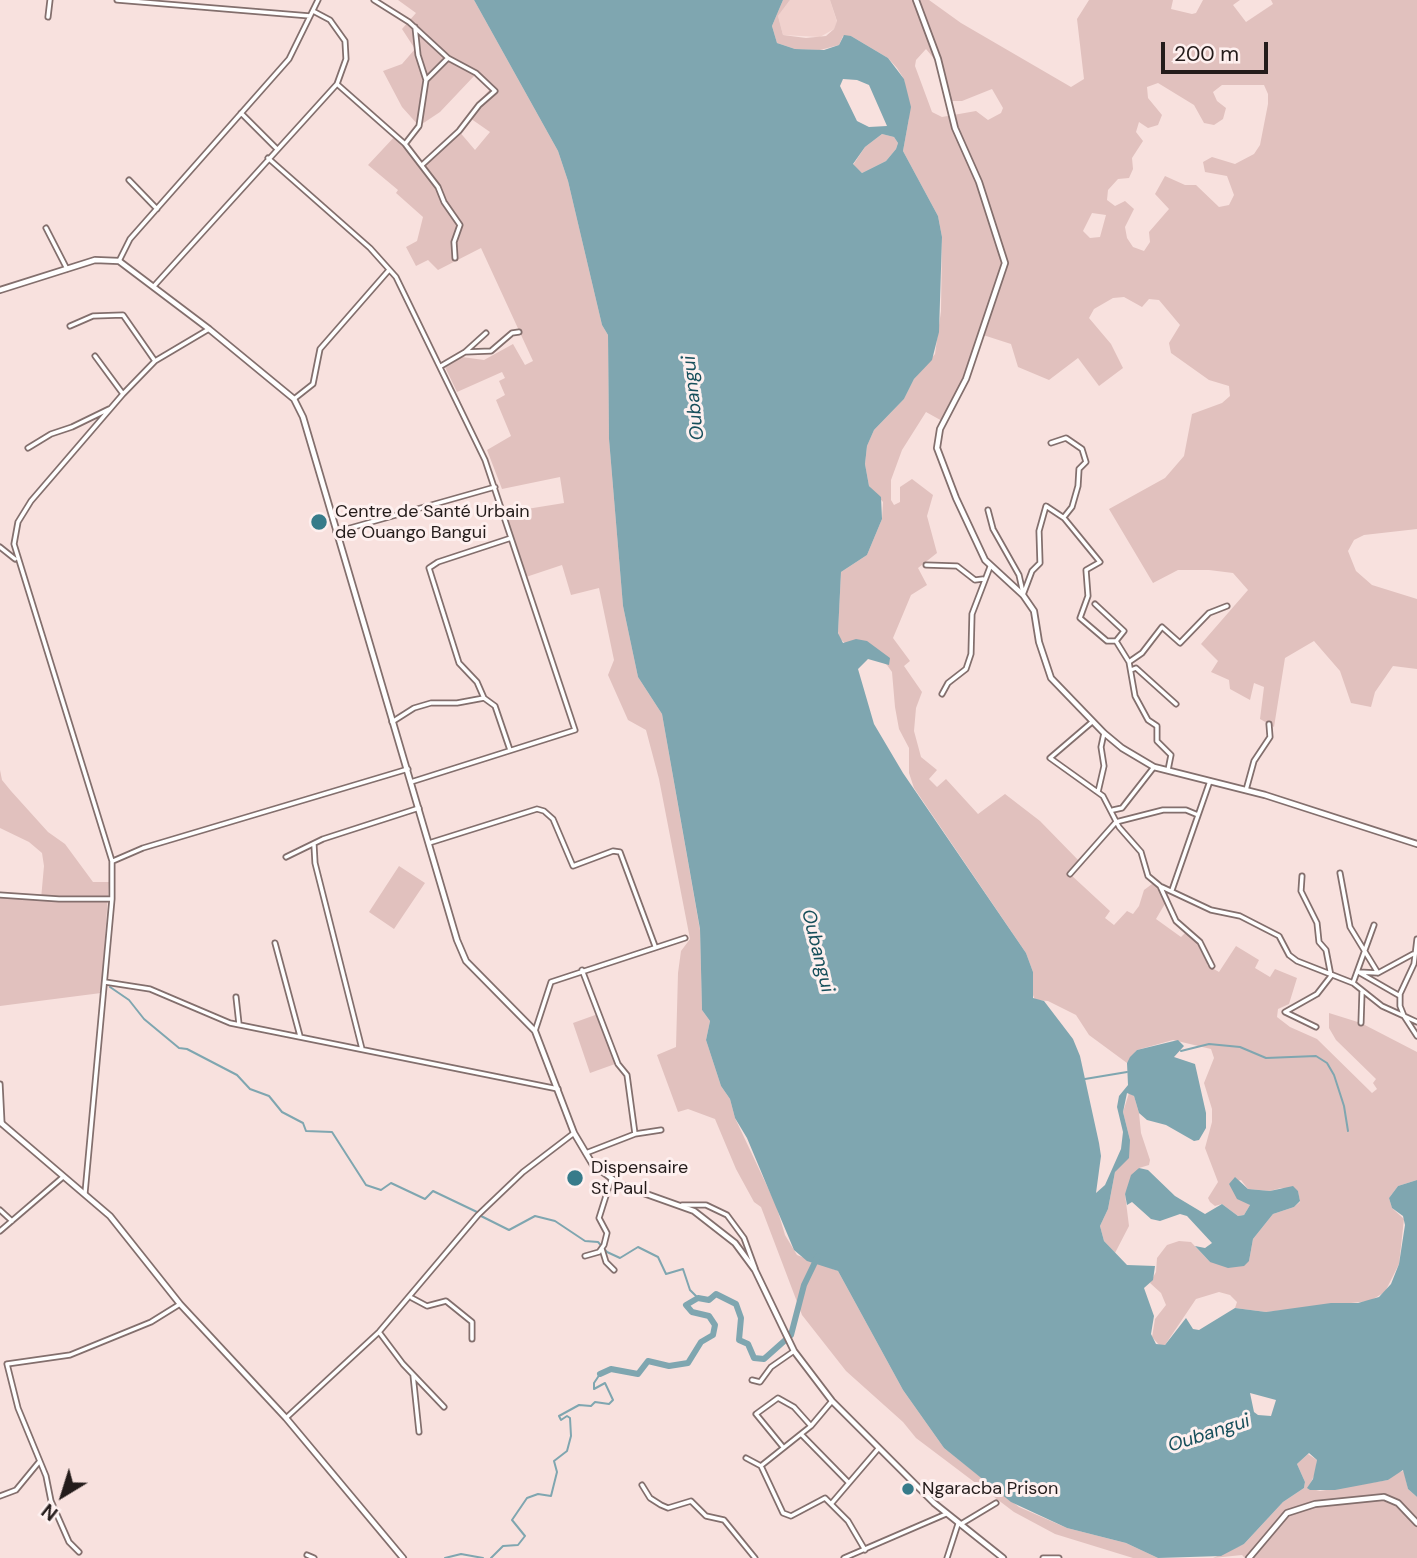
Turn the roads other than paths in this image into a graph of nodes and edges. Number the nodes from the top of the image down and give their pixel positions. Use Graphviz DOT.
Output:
graph roads {
  1 [pos="50,0"];
  2 [pos="117,0"];
  3 [pos="318,0"];
  4 [pos="374,0"];
  5 [pos="915,0"];
  6 [pos="313,10"];
  7 [pos="310,16"];
  8 [pos="48,17"];
  9 [pos="415,27"];
  10 [pos="448,58"];
  11 [pos="426,79"];
  12 [pos="337,84"];
  13 [pos="241,113"];
  14 [pos="405,144"];
  15 [pos="276,148"];
  16 [pos="268,158"];
  17 [pos="422,164"];
  18 [pos="129,180"];
  19 [pos="157,209"];
  20 [pos="46,228"];
  21 [pos="455,258"];
  22 [pos="119,261"];
  23 [pos="67,269"];
  24 [pos="389,270"];
  25 [pos="154,286"];
  26 [pos="0,290"];
  27 [pos="70,326"];
  28 [pos="209,329"];
  29 [pos="519,332"];
  30 [pos="486,333"];
  31 [pos="465,352"];
  32 [pos="95,356"];
  33 [pos="155,361"];
  34 [pos="441,366"];
  35 [pos="123,394"];
  36 [pos="294,399"];
  37 [pos="111,408"];
  38 [pos="1051,443"];
  39 [pos="28,448"];
  40 [pos="495,487"];
  41 [pos="988,510"];
  42 [pos="1064,518"];
  43 [pos="336,532"];
  44 [pos="512,538"];
  45 [pos="0,547"];
  46 [pos="17,560"];
  47 [pos="926,565"];
  48 [pos="990,566"];
  49 [pos="983,579"];
  50 [pos="1023,595"];
  51 [pos="1095,604"];
  52 [pos="1227,606"];
  53 [pos="1116,641"];
  54 [pos="1129,662"];
  55 [pos="1131,670"];
  56 [pos="942,694"];
  57 [pos="484,698"];
  58 [pos="1176,704"];
  59 [pos="392,722"];
  60 [pos="1092,722"];
  61 [pos="1269,724"];
  62 [pos="1104,733"];
  63 [pos="510,750"];
  64 [pos="1154,767"];
  65 [pos="408,769"];
  66 [pos="1168,770"];
  67 [pos="1210,781"];
  68 [pos="411,782"];
  69 [pos="1246,790"];
  70 [pos="1098,792"];
  71 [pos="419,808"];
  72 [pos="1113,811"];
  73 [pos="1198,815"];
  74 [pos="1116,822"];
  75 [pos="429,843"];
  76 [pos="1417,844"];
  77 [pos="314,845"];
  78 [pos="286,857"];
  79 [pos="112,861"];
  80 [pos="1340,873"];
  81 [pos="1070,874"];
  82 [pos="1301,876"];
  83 [pos="1160,886"];
  84 [pos="1172,890"];
  85 [pos="0,895"];
  86 [pos="112,899"];
  87 [pos="1374,925"];
  88 [pos="685,938"];
  89 [pos="1417,939"];
  90 [pos="275,943"];
  91 [pos="654,946"];
  92 [pos="1366,953"];
  93 [pos="1413,954"];
  94 [pos="1212,966"];
  95 [pos="582,970"];
  96 [pos="1359,972"];
  97 [pos="1378,973"];
  98 [pos="1331,976"];
  99 [pos="105,982"];
  100 [pos="1353,983"];
  101 [pos="1362,992"];
  102 [pos="1400,996"];
  103 [pos="236,997"];
  104 [pos="1404,1016"];
  105 [pos="1417,1022"];
  106 [pos="1361,1023"];
  107 [pos="239,1024"];
  108 [pos="1316,1027"];
  109 [pos="536,1031"];
  110 [pos="1417,1036"];
  111 [pos="301,1037"];
  112 [pos="362,1049"];
  113 [pos="0,1084"];
  114 [pos="558,1089"];
  115 [pos="1,1123"];
  116 [pos="660,1130"];
  117 [pos="574,1133"];
  118 [pos="635,1134"];
  119 [pos="584,1153"];
  120 [pos="63,1177"];
  121 [pos="611,1180"];
  122 [pos="85,1193"];
  123 [pos="681,1205"];
  124 [pos="0,1210"];
  125 [pos="12,1221"];
  126 [pos="0,1231"];
  127 [pos="603,1247"];
  128 [pos="585,1256"];
  129 [pos="614,1270"];
  130 [pos="755,1270"];
  131 [pos="411,1297"];
  132 [pos="180,1304"];
  133 [pos="379,1332"];
  134 [pos="472,1339"];
  135 [pos="794,1350"];
  136 [pos="413,1374"];
  137 [pos="752,1380"];
  138 [pos="425,1386"];
  139 [pos="417,1391"];
  140 [pos="832,1401"];
  141 [pos="444,1407"];
  142 [pos="286,1418"];
  143 [pos="811,1426"];
  144 [pos="419,1432"];
  145 [pos="801,1434"];
  146 [pos="783,1447"];
  147 [pos="878,1449"];
  148 [pos="746,1458"];
  149 [pos="39,1462"];
  150 [pos="761,1465"];
  151 [pos="848,1482"];
  152 [pos="642,1485"];
  153 [pos="0,1496"];
  154 [pos="996,1503"];
  155 [pos="831,1504"];
  156 [pos="946,1514"];
  157 [pos="1417,1523"];
  158 [pos="958,1525"];
  159 [pos="865,1549"];
  160 [pos="79,1552"];
  161 [pos="307,1555"];
  162 [pos="400,1557"];
  163 [pos="314,1558"];
  164 [pos="755,1558"];
  165 [pos="844,1558"];
  166 [pos="947,1558"];
  167 [pos="1003,1558"];
  168 [pos="1043,1558"];
  169 [pos="1059,1558"];
  170 [pos="1249,1558"];
  1 -- 8 [label="street"];
  2 -- 7 [label="street"];
  3 -- 6 [label="street"];
  4 -- 9 [label="street"];
  5 -- 48 [label="main road"];
  6 -- 7 [label="street"];
  6 -- 12 [label="street"];
  7 -- 13 [label="street"];
  9 -- 10 [label="street"];
  9 -- 11 [label="street"];
  10 -- 11 [label="street"];
  10 -- 17 [label="street"];
  11 -- 14 [label="street"];
  12 -- 14 [label="street"];
  12 -- 15 [label="street"];
  13 -- 15 [label="street"];
  13 -- 19 [label="street"];
  14 -- 17 [label="street"];
  15 -- 16 [label="street"];
  16 -- 24 [label="street"];
  16 -- 25 [label="street"];
  17 -- 21 [label="street"];
  18 -- 19 [label="street"];
  19 -- 22 [label="street"];
  20 -- 23 [label="street"];
  22 -- 23 [label="main road"];
  22 -- 25 [label="main road"];
  23 -- 26 [label="main road"];
  24 -- 34 [label="street"];
  24 -- 36 [label="street"];
  25 -- 28 [label="main road"];
  27 -- 33 [label="street"];
  28 -- 33 [label="street"];
  28 -- 36 [label="main road"];
  29 -- 31 [label="street"];
  30 -- 31 [label="street"];
  31 -- 34 [label="street"];
  32 -- 35 [label="street"];
  33 -- 35 [label="street"];
  34 -- 40 [label="street"];
  35 -- 37 [label="street"];
  36 -- 43 [label="main road"];
  37 -- 39 [label="street"];
  37 -- 46 [label="street"];
  38 -- 42 [label="street"];
  40 -- 43 [label="street"];
  40 -- 44 [label="street"];
  41 -- 50 [label="street"];
  42 -- 50 [label="street"];
  42 -- 53 [label="street"];
  43 -- 59 [label="main road"];
  44 -- 57 [label="street"];
  44 -- 63 [label="street"];
  45 -- 46 [label="street"];
  46 -- 79 [label="street"];
  47 -- 49 [label="street"];
  48 -- 49 [label="street"];
  48 -- 50 [label="main road"];
  49 -- 56 [label="street"];
  50 -- 60 [label="main road"];
  51 -- 53 [label="street"];
  52 -- 54 [label="street"];
  53 -- 54 [label="street"];
  54 -- 55 [label="street"];
  55 -- 58 [label="street"];
  55 -- 66 [label="street"];
  57 -- 59 [label="street"];
  57 -- 63 [label="street"];
  59 -- 65 [label="main road"];
  60 -- 62 [label="main road"];
  60 -- 70 [label="street"];
  61 -- 69 [label="street"];
  62 -- 64 [label="main road"];
  62 -- 70 [label="street"];
  63 -- 68 [label="street"];
  64 -- 66 [label="main road"];
  64 -- 72 [label="street"];
  65 -- 68 [label="main road"];
  65 -- 79 [label="street"];
  66 -- 67 [label="main road"];
  67 -- 69 [label="main road"];
  67 -- 73 [label="street"];
  68 -- 71 [label="main road"];
  69 -- 76 [label="main road"];
  70 -- 72 [label="street"];
  71 -- 75 [label="main road"];
  71 -- 77 [label="street"];
  72 -- 74 [label="street"];
  73 -- 74 [label="street"];
  73 -- 84 [label="street"];
  74 -- 81 [label="street"];
  74 -- 83 [label="street"];
  75 -- 91 [label="street"];
  75 -- 109 [label="main road"];
  77 -- 78 [label="street"];
  77 -- 112 [label="street"];
  79 -- 86 [label="street"];
  80 -- 92 [label="street"];
  82 -- 98 [label="street"];
  83 -- 84 [label="street"];
  83 -- 94 [label="street"];
  84 -- 98 [label="street"];
  85 -- 86 [label="street"];
  86 -- 99 [label="street"];
  87 -- 92 [label="street"];
  88 -- 91 [label="street"];
  89 -- 93 [label="street"];
  90 -- 111 [label="street"];
  91 -- 95 [label="street"];
  92 -- 96 [label="street"];
  92 -- 97 [label="street"];
  93 -- 97 [label="street"];
  93 -- 102 [label="street"];
  95 -- 109 [label="street"];
  95 -- 118 [label="street"];
  96 -- 97 [label="street"];
  96 -- 100 [label="street"];
  96 -- 102 [label="street"];
  98 -- 100 [label="street"];
  98 -- 108 [label="street"];
  99 -- 107 [label="street"];
  99 -- 122 [label="street"];
  100 -- 101 [label="street"];
  101 -- 104 [label="street"];
  101 -- 106 [label="street"];
  102 -- 104 [label="street"];
  103 -- 107 [label="street"];
  104 -- 105 [label="street"];
  104 -- 110 [label="street"];
  107 -- 111 [label="street"];
  109 -- 114 [label="main road"];
  111 -- 112 [label="street"];
  112 -- 114 [label="street"];
  113 -- 115 [label="street"];
  114 -- 117 [label="main road"];
  115 -- 120 [label="main road"];
  116 -- 118 [label="street"];
  117 -- 119 [label="main road"];
  117 -- 131 [label="street"];
  118 -- 119 [label="street"];
  119 -- 121 [label="main road"];
  120 -- 122 [label="main road"];
  120 -- 125 [label="street"];
  121 -- 123 [label="main road"];
  121 -- 127 [label="street"];
  122 -- 132 [label="main road"];
  123 -- 130 [label="main road"];
  123 -- 130 [label="street"];
  124 -- 125 [label="street"];
  125 -- 126 [label="street"];
  127 -- 128 [label="street"];
  127 -- 129 [label="street"];
  130 -- 135 [label="main road"];
  131 -- 133 [label="street"];
  131 -- 134 [label="street"];
  132 -- 142 [label="main road"];
  132 -- 149 [label="street"];
  133 -- 136 [label="street"];
  133 -- 142 [label="street"];
  135 -- 137 [label="street"];
  135 -- 140 [label="main road"];
  136 -- 138 [label="street"];
  136 -- 139 [label="street"];
  138 -- 139 [label="street"];
  138 -- 141 [label="street"];
  139 -- 144 [label="street"];
  140 -- 143 [label="street"];
  140 -- 147 [label="main road"];
  142 -- 162 [label="main road"];
  143 -- 145 [label="street"];
  143 -- 146 [label="street"];
  145 -- 146 [label="street"];
  145 -- 151 [label="street"];
  146 -- 150 [label="street"];
  147 -- 151 [label="street"];
  147 -- 156 [label="main road"];
  148 -- 150 [label="street"];
  149 -- 153 [label="street"];
  149 -- 160 [label="street"];
  150 -- 155 [label="street"];
  151 -- 155 [label="street"];
  152 -- 164 [label="street"];
  154 -- 158 [label="street"];
  155 -- 159 [label="street"];
  156 -- 158 [label="main road"];
  156 -- 159 [label="street"];
  157 -- 170 [label="main road"];
  158 -- 166 [label="street"];
  158 -- 167 [label="main road"];
  159 -- 165 [label="street"];
  161 -- 163 [label="street"];
  168 -- 169 [label="street"];
}
